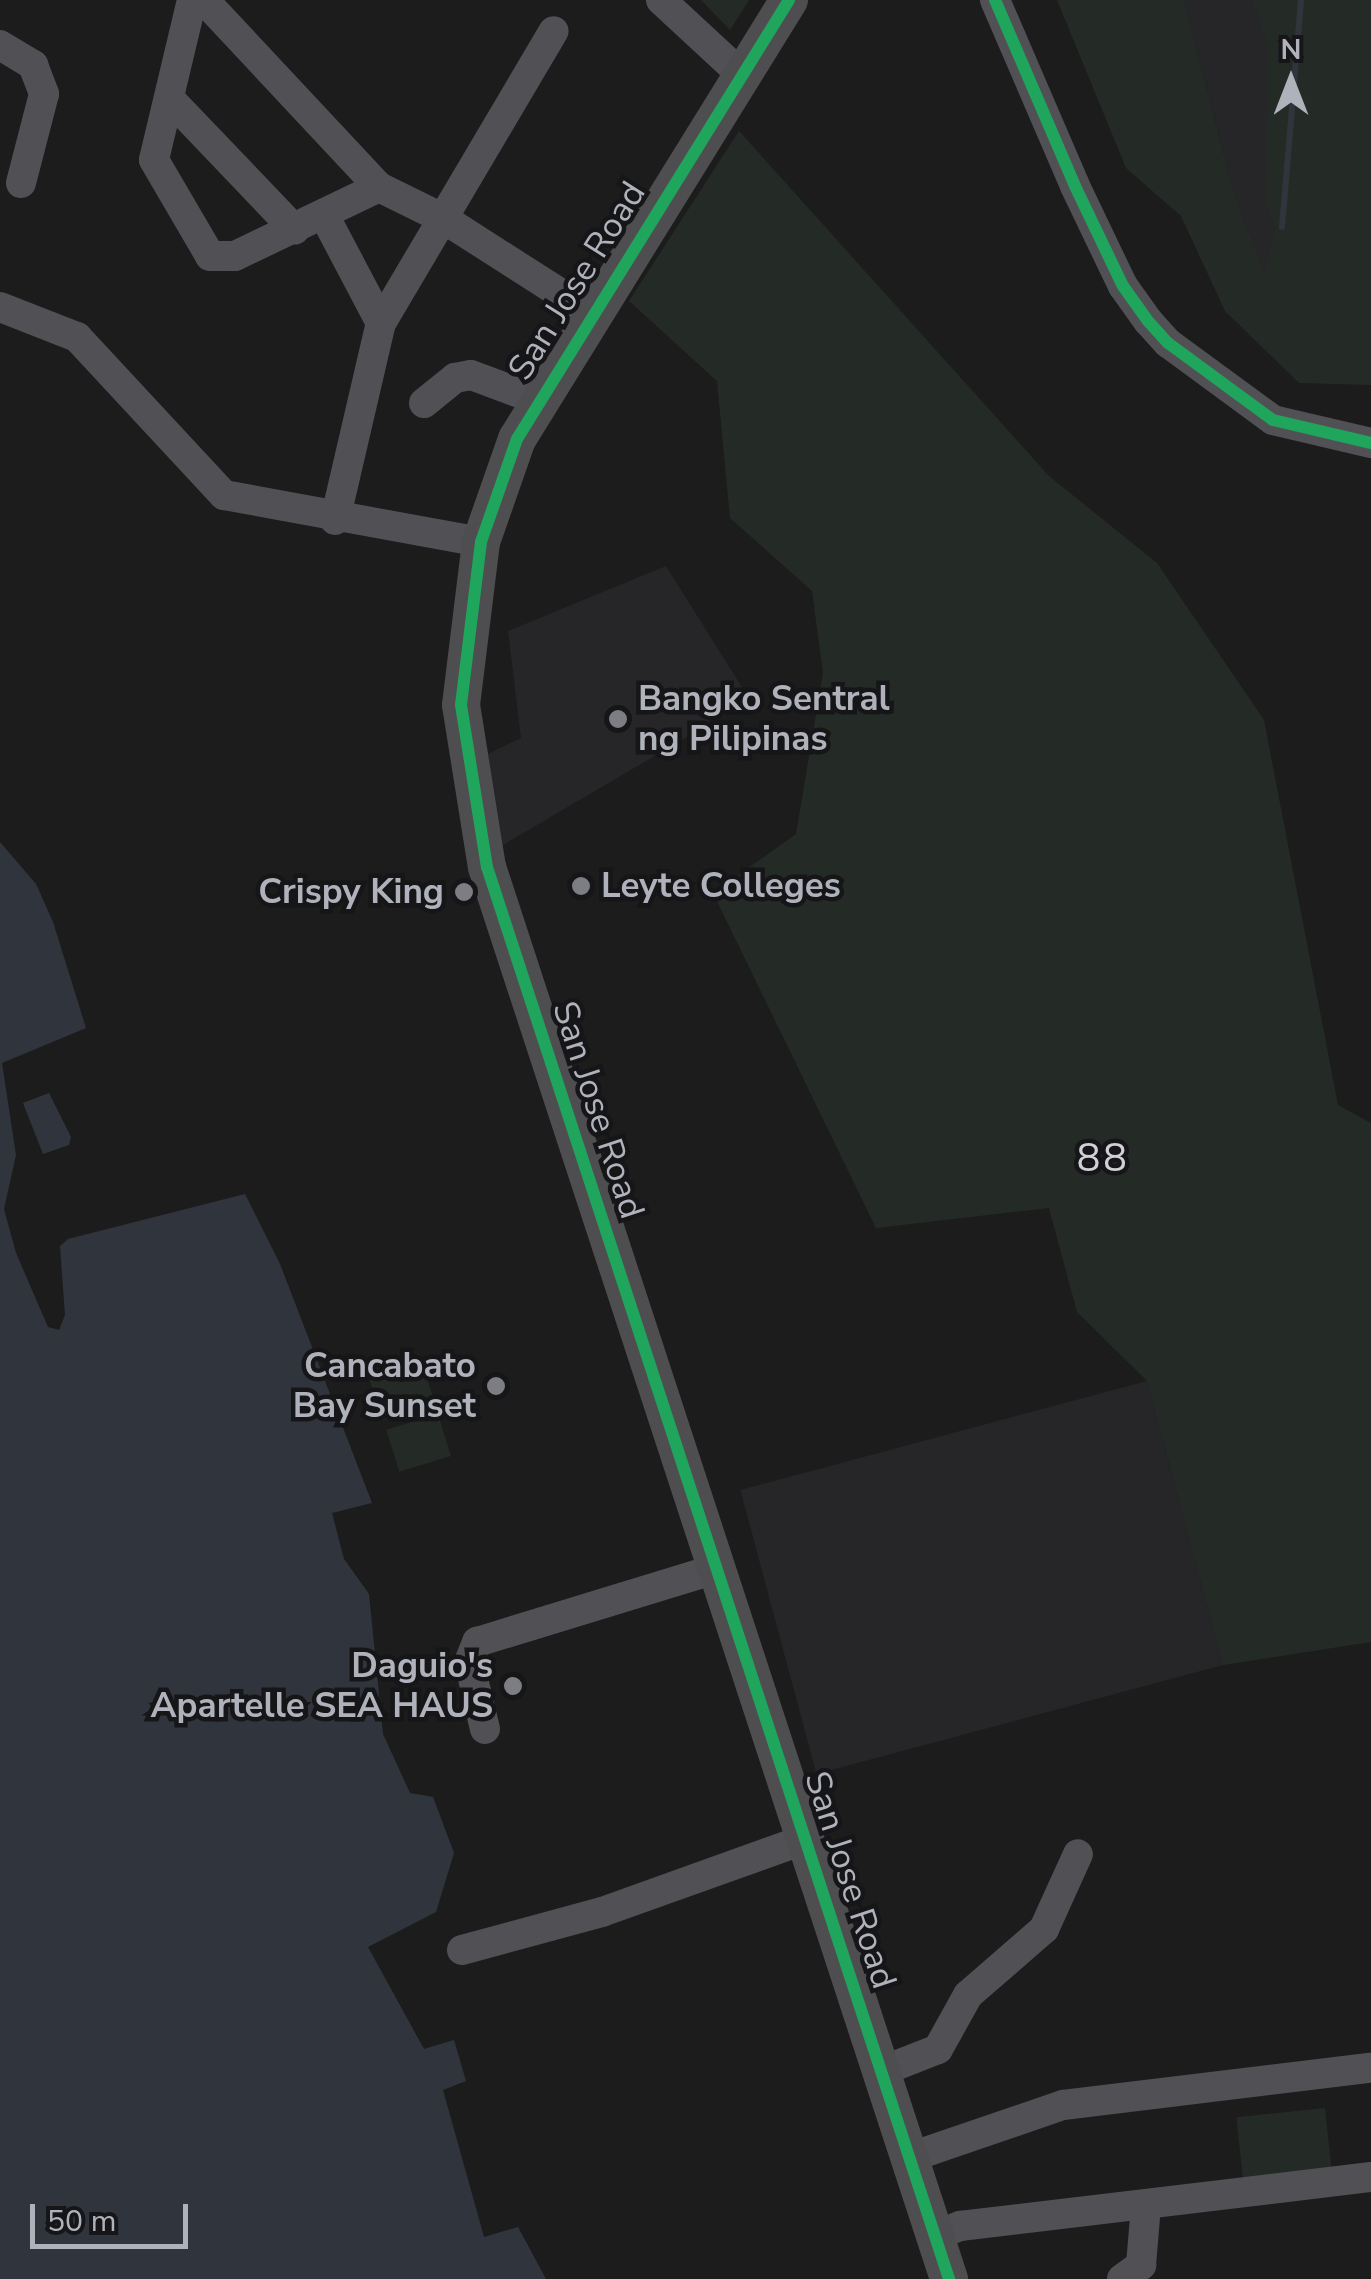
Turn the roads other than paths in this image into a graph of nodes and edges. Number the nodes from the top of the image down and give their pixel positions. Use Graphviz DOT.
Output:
graph roads {
  1 [pos="192,0"];
  2 [pos="204,0"];
  3 [pos="662,0"];
  4 [pos="789,0"];
  5 [pos="996,0"];
  6 [pos="554,31"];
  7 [pos="0,46"];
  8 [pos="742,75"];
  9 [pos="169,98"];
  10 [pos="21,183"];
  11 [pos="378,187"];
  12 [pos="324,215"];
  13 [pos="444,219"];
  14 [pos="295,230"];
  15 [pos="0,307"];
  16 [pos="591,313"];
  17 [pos="381,323"];
  18 [pos="538,400"];
  19 [pos="424,403"];
  20 [pos="1371,443"];
  21 [pos="335,520"];
  22 [pos="480,542"];
  23 [pos="716,1569"];
  24 [pos="485,1729"];
  25 [pos="802,1840"];
  26 [pos="1078,1854"];
  27 [pos="462,1950"];
  28 [pos="1371,2068"];
  29 [pos="882,2072"];
  30 [pos="908,2158"];
  31 [pos="1371,2178"];
  32 [pos="1146,2206"];
  33 [pos="935,2236"];
  34 [pos="949,2279"];
  35 [pos="1122,2279"];
  1 -- 9 [label="street"];
  2 -- 11 [label="street"];
  3 -- 8 [label="street"];
  4 -- 8 [label="main road, San Jose Road"];
  5 -- 20 [label="street"];
  6 -- 13 [label="street"];
  7 -- 10 [label="street"];
  8 -- 16 [label="main road, San Jose Road"];
  9 -- 14 [label="street"];
  9 -- 14 [label="street"];
  11 -- 12 [label="street"];
  11 -- 13 [label="street"];
  12 -- 14 [label="street"];
  12 -- 17 [label="street"];
  13 -- 16 [label="street"];
  13 -- 17 [label="street"];
  15 -- 21 [label="street"];
  16 -- 18 [label="main road, San Jose Road"];
  17 -- 21 [label="street"];
  18 -- 19 [label="street"];
  18 -- 22 [label="main road, San Jose Road"];
  21 -- 22 [label="street"];
  22 -- 23 [label="main road, San Jose Road"];
  23 -- 24 [label="street"];
  23 -- 25 [label="main road, San Jose Road"];
  25 -- 27 [label="street"];
  25 -- 29 [label="main road, San Jose Road"];
  26 -- 29 [label="street"];
  28 -- 30 [label="street"];
  29 -- 30 [label="main road, San Jose Road"];
  30 -- 33 [label="main road, San Jose Road"];
  31 -- 32 [label="street"];
  32 -- 33 [label="street"];
  32 -- 35 [label="street"];
  33 -- 34 [label="main road, San Jose Road"];
}
